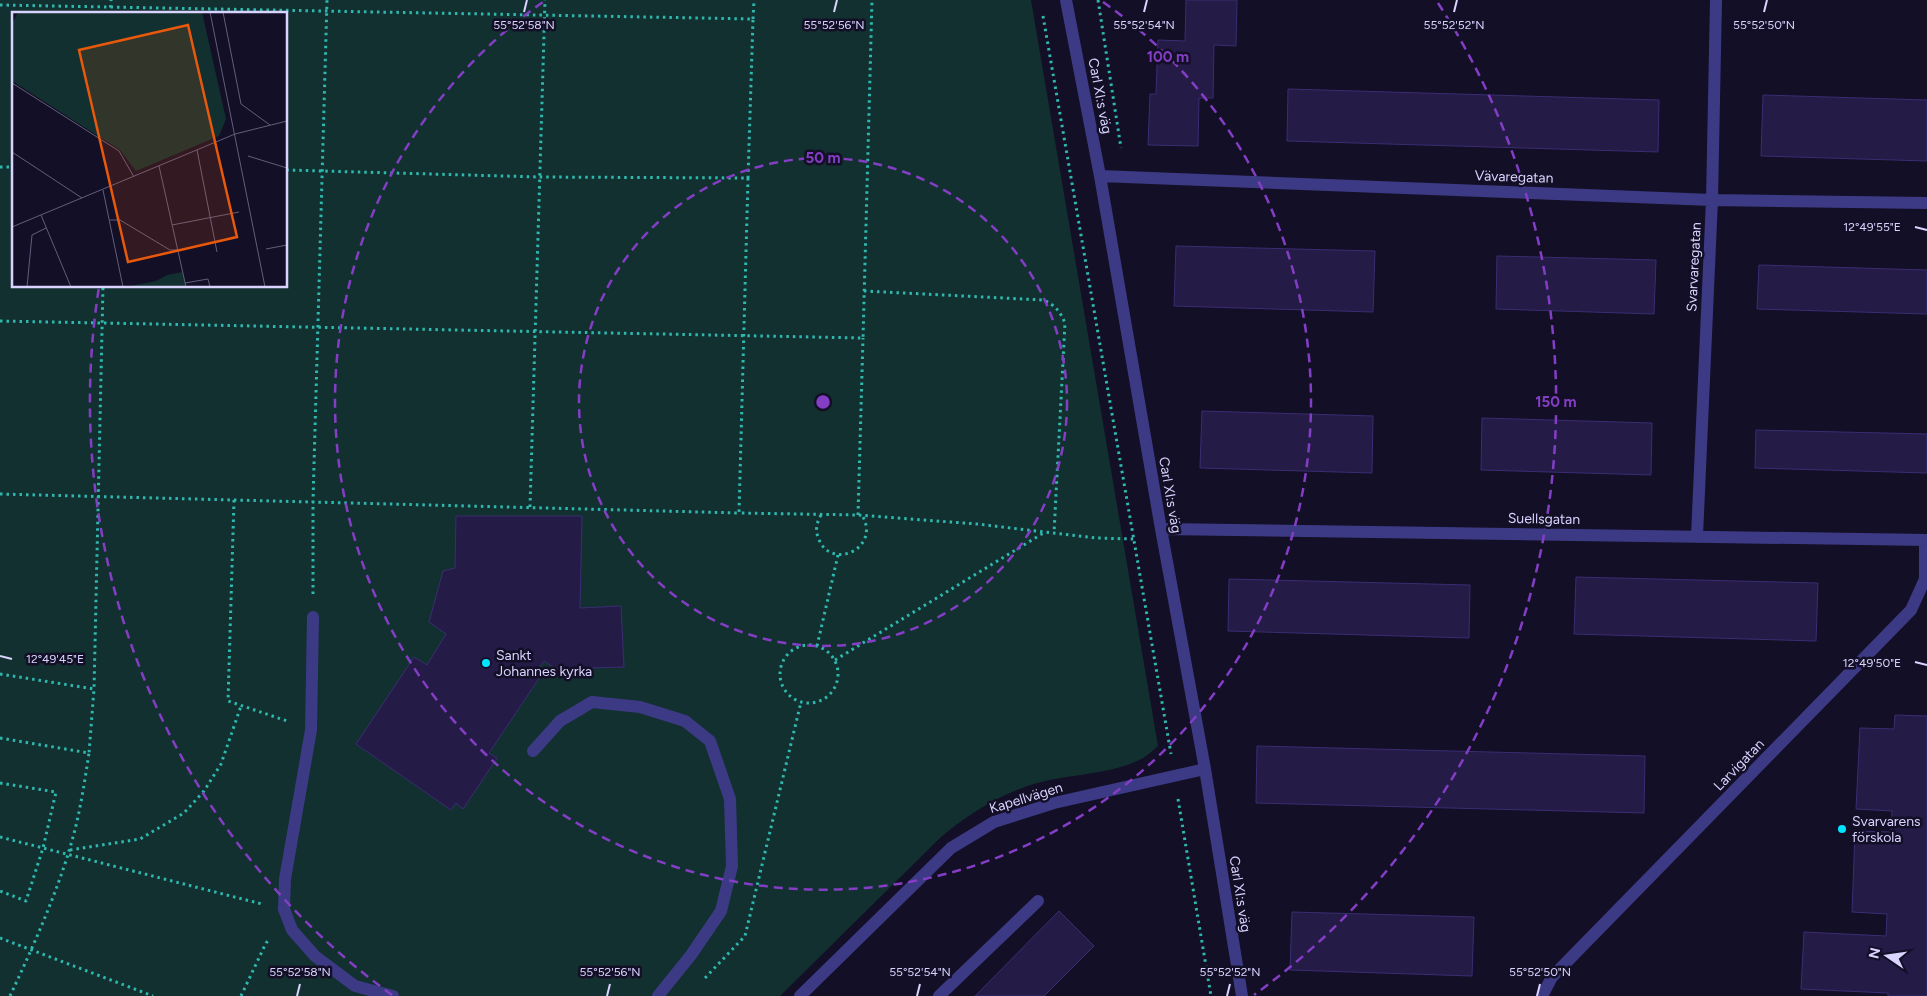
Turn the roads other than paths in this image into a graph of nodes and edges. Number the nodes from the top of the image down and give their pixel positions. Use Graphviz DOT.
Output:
graph roads {
  1 [pos="1066,0"];
  2 [pos="1716,0"];
  3 [pos="1100,176"];
  4 [pos="1712,200"];
  5 [pos="1927,203"];
  6 [pos="1161,529"];
  7 [pos="1697,536"];
  8 [pos="1926,540"];
  9 [pos="313,617"];
  10 [pos="533,750"];
  11 [pos="1205,769"];
  12 [pos="1038,901"];
  13 [pos="393,996"];
  14 [pos="658,996"];
  15 [pos="800,996"];
  16 [pos="939,996"];
  17 [pos="1242,996"];
  18 [pos="1542,996"];
  1 -- 3 [label="street, Carl XI:s väg"];
  2 -- 4 [label="street, Svarvaregatan"];
  3 -- 4 [label="street, Vävaregatan"];
  3 -- 6 [label="street, Carl XI:s väg"];
  4 -- 5 [label="street, Vävaregatan"];
  4 -- 7 [label="street, Svarvaregatan"];
  6 -- 7 [label="street, Suellsgatan"];
  6 -- 11 [label="street, Carl XI:s väg"];
  7 -- 8 [label="street, Suellsgatan"];
  8 -- 18 [label="street, Larvigatan"];
  9 -- 13 [label="street"];
  10 -- 14 [label="street"];
  11 -- 15 [label="street, Kapellvägen"];
  11 -- 17 [label="street, Carl XI:s väg"];
  12 -- 16 [label="street"];
}
